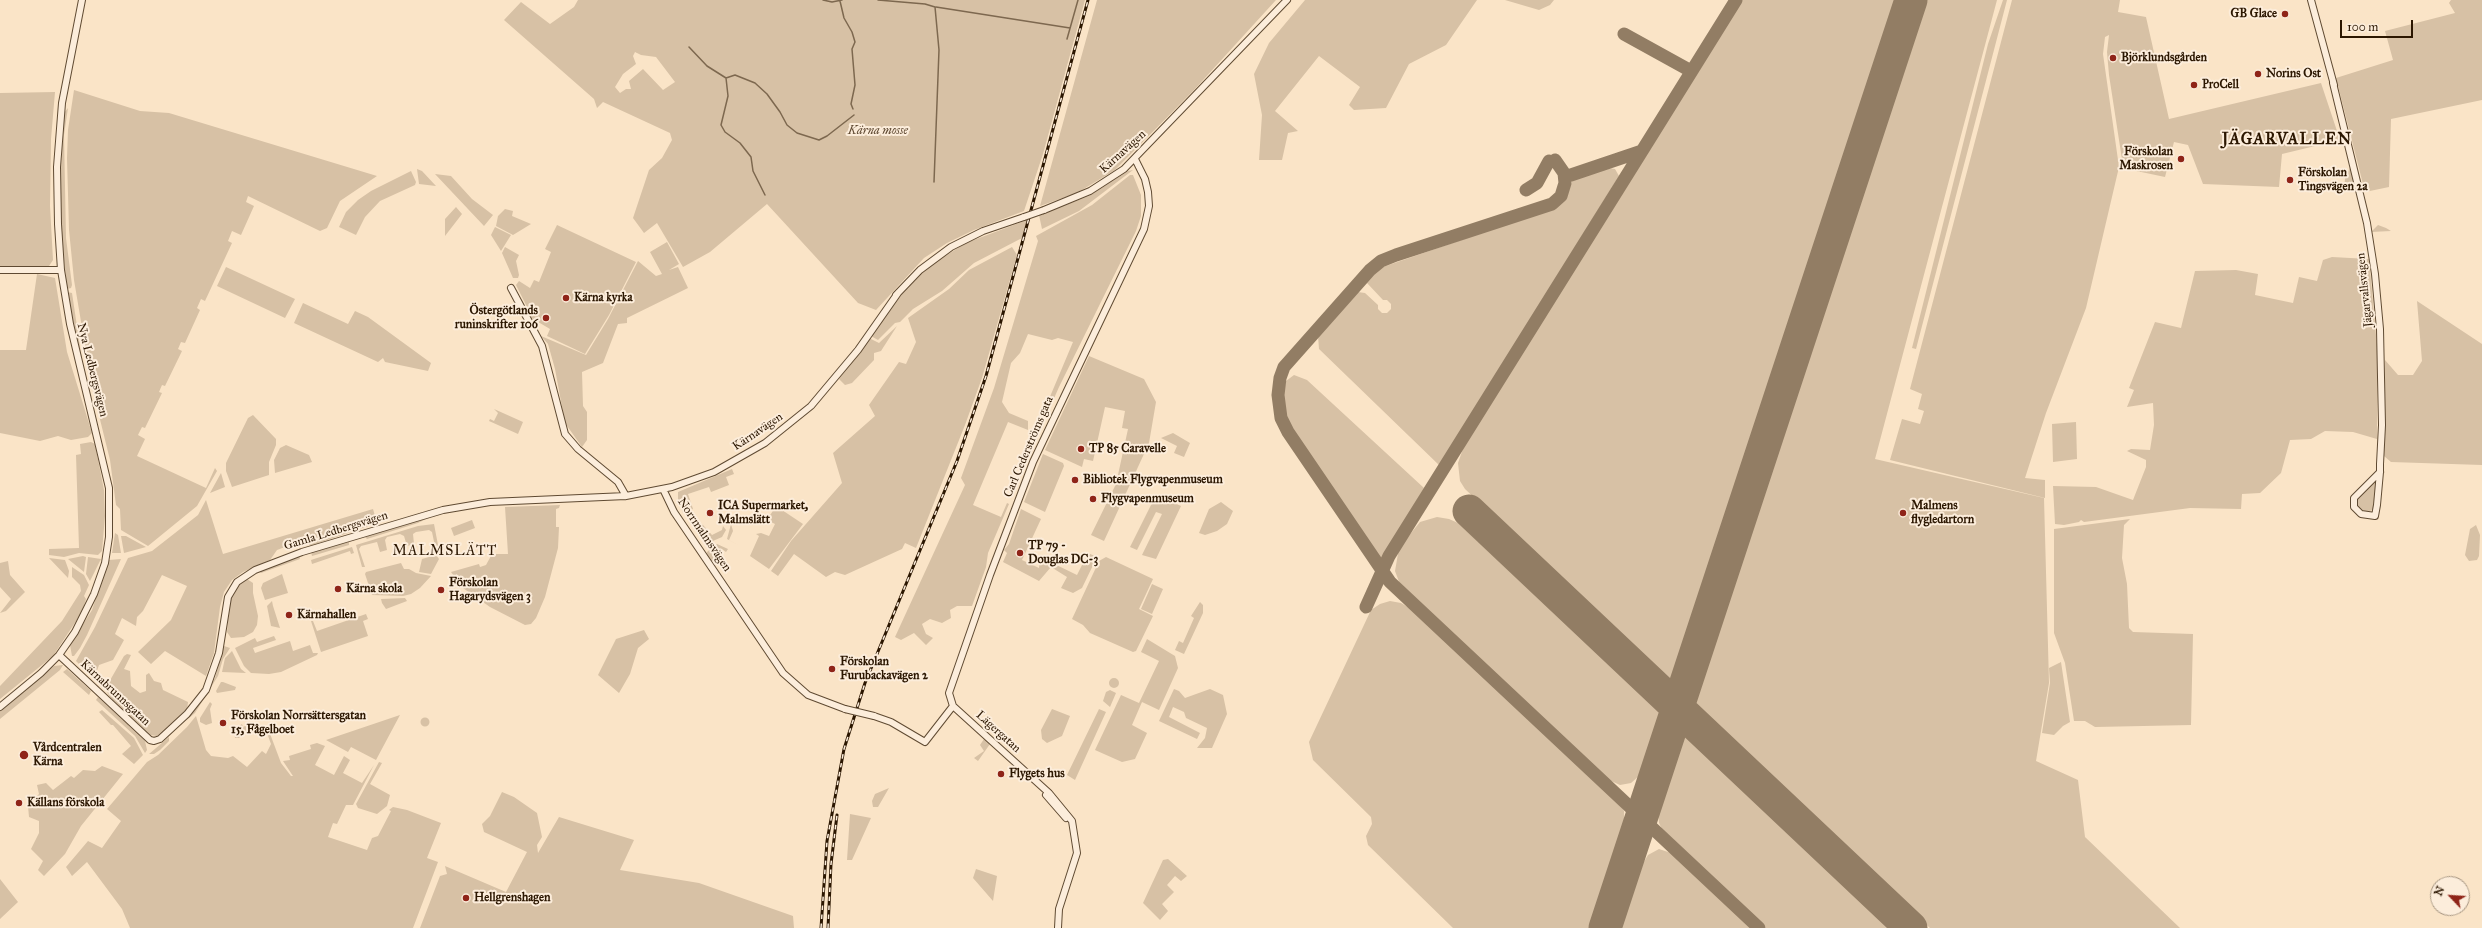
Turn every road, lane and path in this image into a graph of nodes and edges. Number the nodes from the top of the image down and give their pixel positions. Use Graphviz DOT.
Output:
graph roads {
  1 [pos="82,0"];
  2 [pos="1286,0"];
  3 [pos="2311,0"];
  4 [pos="1135,159"];
  5 [pos="0,270"];
  6 [pos="61,270"];
  7 [pos="511,288"];
  8 [pos="2380,472"];
  9 [pos="663,489"];
  10 [pos="626,496"];
  11 [pos="59,655"];
  12 [pos="953,706"];
  13 [pos="0,707"];
  14 [pos="160,739"];
  15 [pos="1058,928"];
  1 -- 6 [label="street, Nya Ledbergsvägen"];
  2 -- 4 [label="street, Kärnavägen"];
  3 -- 8 [label="street, Jägarvallsvägen"];
  4 -- 9 [label="street, Kärnavägen, bridge"];
  4 -- 12 [label="street, Carl Cederströms gata"];
  5 -- 6 [label="street"];
  6 -- 11 [label="street, Nya Ledbergsvägen"];
  7 -- 10 [label="street"];
  8 -- 8 [label="street, Jägarvallsvägen"];
  9 -- 10 [label="street, Norrmalmsvägen"];
  9 -- 12 [label="street, Norrmalmsvägen, bridge"];
  10 -- 14 [label="street, Gamla Ledbergsvägen"];
  11 -- 13 [label="street, Nya Ledbergsvägen"];
  11 -- 14 [label="street, Kärnabrunnsgatan"];
  12 -- 15 [label="street, Lägergatan"];
}
